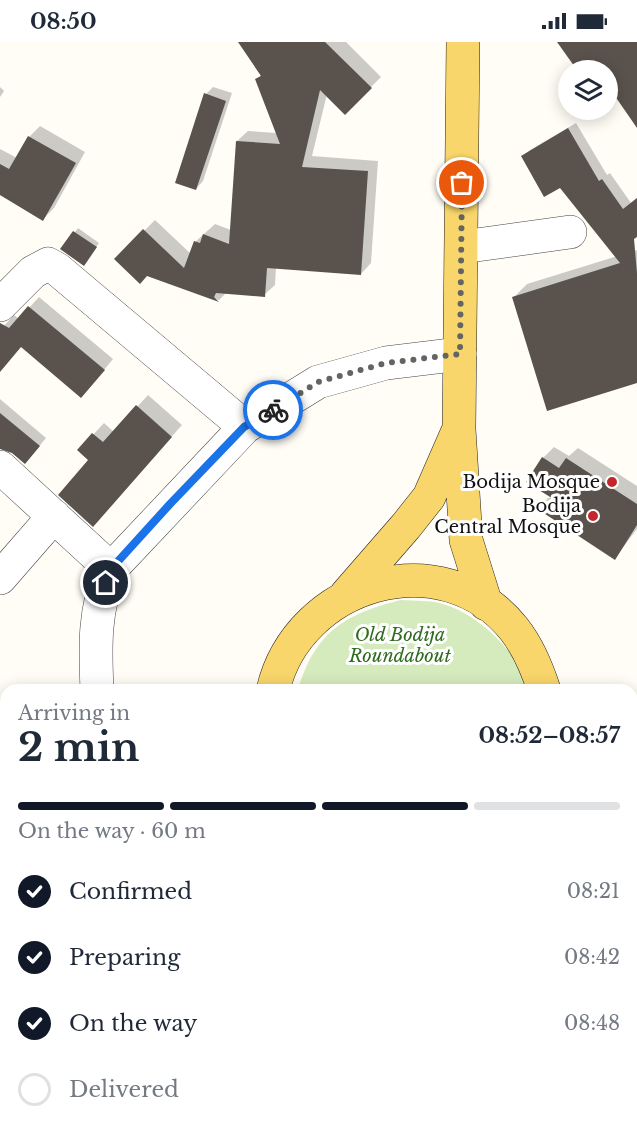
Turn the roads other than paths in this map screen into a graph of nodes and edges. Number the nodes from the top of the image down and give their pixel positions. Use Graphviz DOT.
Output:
graph roads {
  1 [pos="463,42"];
  2 [pos="570,232"];
  3 [pos="462,246"];
  4 [pos="0,305"];
  5 [pos="460,354"];
  6 [pos="244,427"];
  7 [pos="459,429"];
  8 [pos="0,467"];
  9 [pos="54,516"];
  10 [pos="111,569"];
  11 [pos="0,578"];
  12 [pos="346,595"];
  13 [pos="486,604"];
  14 [pos="97,684"];
  15 [pos="275,684"];
  16 [pos="542,684"];
  1 -- 3 [label="main road"];
  2 -- 3 [label="street"];
  3 -- 5 [label="main road"];
  4 -- 6 [label="street"];
  5 -- 6 [label="street"];
  5 -- 7 [label="main road"];
  6 -- 10 [label="street"];
  7 -- 12 [label="main road"];
  7 -- 13 [label="main road"];
  8 -- 9 [label="street"];
  9 -- 10 [label="street"];
  9 -- 11 [label="street"];
  10 -- 14 [label="street"];
  12 -- 13 [label="main road"];
  12 -- 15 [label="main road"];
  13 -- 16 [label="main road"];
}
